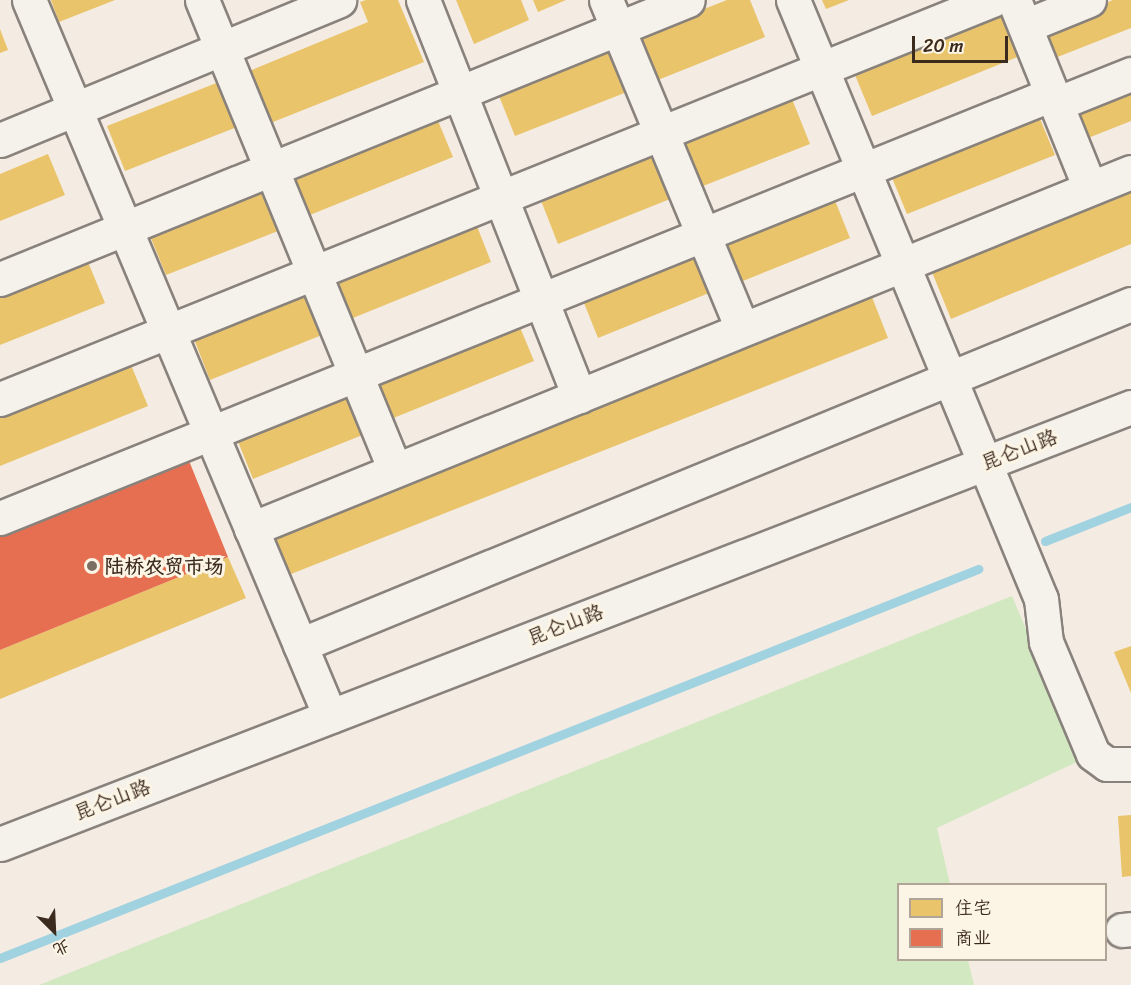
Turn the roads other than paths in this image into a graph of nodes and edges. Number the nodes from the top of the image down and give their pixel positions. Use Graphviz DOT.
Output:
graph roads {
  1 [pos="29,0"];
  2 [pos="202,0"];
  3 [pos="339,0"];
  4 [pos="423,0"];
  5 [pos="688,0"];
  6 [pos="793,0"];
  7 [pos="992,0"];
  8 [pos="1089,0"];
  9 [pos="1020,13"];
  10 [pos="612,14"];
  11 [pos="222,48"];
  12 [pos="821,69"];
  13 [pos="1131,74"];
  14 [pos="459,93"];
  15 [pos="1054,99"];
  16 [pos="75,109"];
  17 [pos="661,133"];
  18 [pos="0,140"];
  19 [pos="271,169"];
  20 [pos="862,170"];
  21 [pos="1131,172"];
  22 [pos="1090,188"];
  23 [pos="501,198"];
  24 [pos="125,228"];
  25 [pos="703,235"];
  26 [pos="901,265"];
  27 [pos="314,273"];
  28 [pos="0,279"];
  29 [pos="542,300"];
  30 [pos="1131,304"];
  31 [pos="742,329"];
  32 [pos="168,331"];
  33 [pos="356,375"];
  34 [pos="948,379"];
  35 [pos="579,396"];
  36 [pos="0,399"];
  37 [pos="1131,407"];
  38 [pos="211,433"];
  39 [pos="983,464"];
  40 [pos="395,470"];
  41 [pos="2,511"];
  42 [pos="251,529"];
  43 [pos="300,645"];
  44 [pos="330,716"];
  45 [pos="1131,764"];
  46 [pos="0,844"];
  1 -- 16 [label="street"];
  2 -- 11 [label="street"];
  3 -- 11 [label="street"];
  4 -- 14 [label="street"];
  5 -- 10 [label="street"];
  6 -- 12 [label="street"];
  7 -- 12 [label="street"];
  8 -- 9 [label="street"];
  9 -- 15 [label="street"];
  10 -- 14 [label="street"];
  10 -- 17 [label="street"];
  11 -- 16 [label="street"];
  11 -- 19 [label="street"];
  12 -- 17 [label="street"];
  12 -- 20 [label="street"];
  13 -- 15 [label="street"];
  14 -- 19 [label="street"];
  14 -- 23 [label="street"];
  15 -- 20 [label="street"];
  15 -- 22 [label="street"];
  16 -- 18 [label="street"];
  16 -- 24 [label="street"];
  17 -- 23 [label="street"];
  17 -- 25 [label="street"];
  19 -- 24 [label="street"];
  19 -- 27 [label="street"];
  20 -- 25 [label="street"];
  20 -- 26 [label="street"];
  21 -- 22 [label="street"];
  22 -- 26 [label="street"];
  23 -- 27 [label="street"];
  23 -- 29 [label="street"];
  24 -- 28 [label="street"];
  24 -- 32 [label="street"];
  25 -- 29 [label="street"];
  25 -- 31 [label="street"];
  26 -- 31 [label="street"];
  26 -- 34 [label="street"];
  27 -- 32 [label="street"];
  27 -- 33 [label="street"];
  29 -- 33 [label="street"];
  29 -- 35 [label="street"];
  30 -- 34 [label="street"];
  31 -- 35 [label="street"];
  32 -- 36 [label="street"];
  32 -- 38 [label="street"];
  33 -- 38 [label="street"];
  33 -- 40 [label="street"];
  34 -- 39 [label="street"];
  34 -- 43 [label="street"];
  35 -- 40 [label="street"];
  37 -- 39 [label="street, 昆仑山路"];
  38 -- 41 [label="street"];
  38 -- 42 [label="street"];
  39 -- 44 [label="street, 昆仑山路"];
  39 -- 45 [label="street"];
  40 -- 42 [label="street"];
  42 -- 43 [label="street"];
  43 -- 44 [label="street"];
  44 -- 46 [label="street, 昆仑山路"];
}
